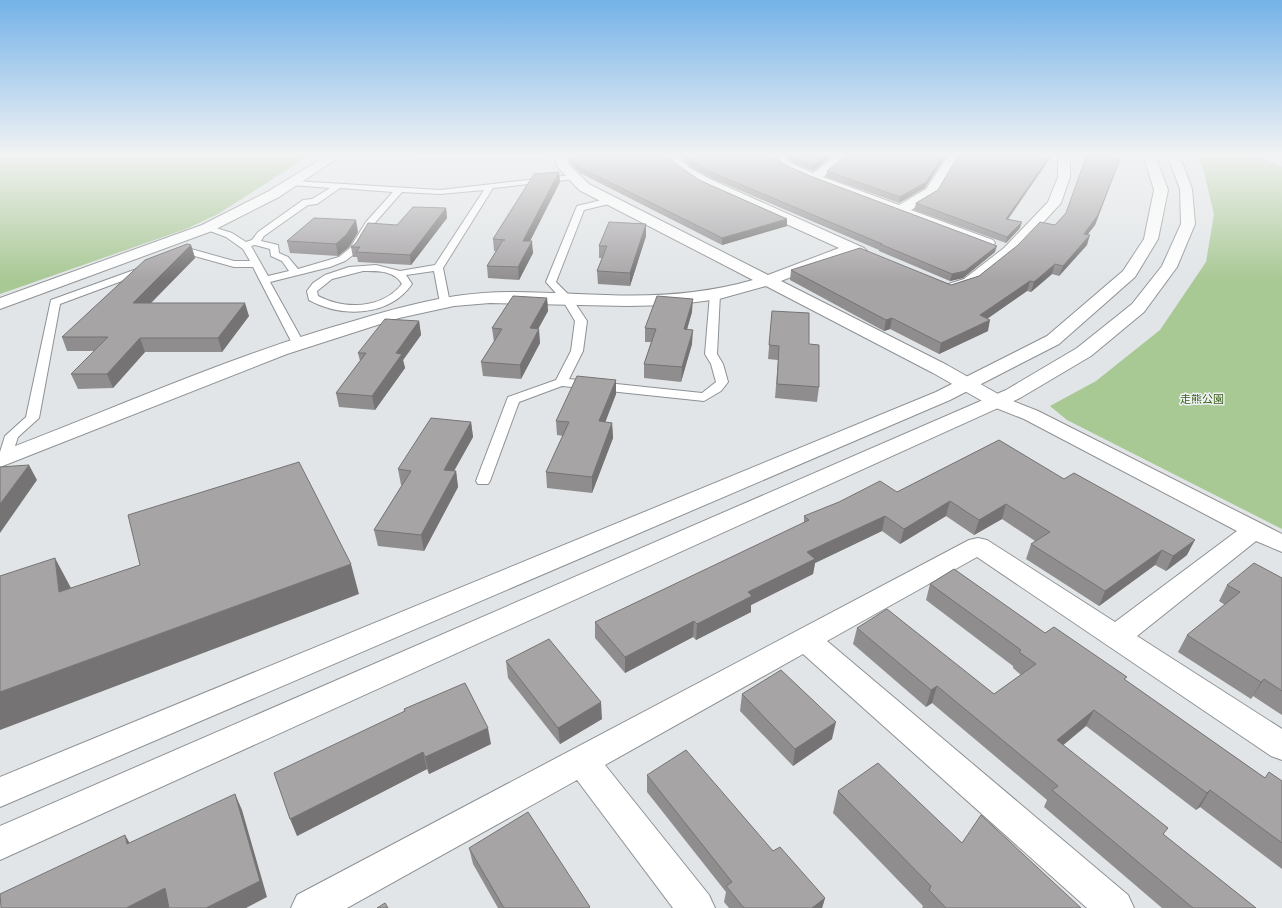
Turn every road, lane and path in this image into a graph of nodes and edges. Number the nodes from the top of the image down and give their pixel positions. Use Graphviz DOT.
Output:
graph roads {
  1 [pos="270,196"];
  2 [pos="322,196"];
  3 [pos="393,196"];
  4 [pos="483,196"];
  5 [pos="601,196"];
  6 [pos="737,196"];
  7 [pos="864,196"];
  8 [pos="924,196"];
  9 [pos="1057,196"];
  10 [pos="1160,196"];
  11 [pos="1186,196"];
  12 [pos="610,201"];
  13 [pos="901,210"];
  14 [pos="207,228"];
  15 [pos="255,242"];
  16 [pos="245,245"];
  17 [pos="852,248"];
  18 [pos="1009,251"];
  19 [pos="873,257"];
  20 [pos="342,259"];
  21 [pos="255,264"];
  22 [pos="438,268"];
  23 [pos="352,270"];
  24 [pos="296,272"];
  25 [pos="400,274"];
  26 [pos="269,279"];
  27 [pos="321,281"];
  28 [pos="767,281"];
  29 [pos="935,283"];
  30 [pos="715,294"];
  31 [pos="567,299"];
  32 [pos="445,303"];
  33 [pos="0,304"];
  34 [pos="299,345"];
  35 [pos="561,382"];
  36 [pos="968,385"];
  37 [pos="998,402"];
  38 [pos="3,459"];
  39 [pos="483,481"];
  40 [pos="1254,530"];
  41 [pos="1282,544"];
  42 [pos="1116,636"];
  43 [pos="805,640"];
  44 [pos="1282,746"];
  45 [pos="582,761"];
  46 [pos="0,792"];
  47 [pos="0,843"];
  48 [pos="310,908"];
  49 [pos="696,908"];
  50 [pos="1115,908"];
  1 -- 14 [label="street"];
  2 -- 15 [label="lane"];
  3 -- 20 [label="lane"];
  4 -- 22 [label="lane"];
  5 -- 12 [label="street"];
  6 -- 17 [label="street"];
  7 -- 13 [label="street"];
  8 -- 13 [label="street"];
  9 -- 18 [label="street"];
  10 -- 36 [label="street"];
  11 -- 37 [label="street"];
  12 -- 28 [label="street"];
  12 -- 31 [label="lane"];
  13 -- 18 [label="street"];
  14 -- 16 [label="lane"];
  14 -- 33 [label="street"];
  15 -- 16 [label="lane"];
  15 -- 24 [label="lane"];
  16 -- 21 [label="lane"];
  17 -- 19 [label="street"];
  17 -- 28 [label="street"];
  18 -- 29 [label="street"];
  20 -- 23 [label="lane"];
  20 -- 24 [label="lane"];
  21 -- 26 [label="lane"];
  21 -- 38 [label="lane"];
  22 -- 25 [label="lane"];
  22 -- 32 [label="lane"];
  23 -- 25 [label="lane"];
  23 -- 27 [label="lane"];
  24 -- 26 [label="lane"];
  25 -- 27 [label="lane"];
  26 -- 27 [label="lane"];
  26 -- 34 [label="lane"];
  28 -- 30 [label="street"];
  28 -- 36 [label="street"];
  30 -- 31 [label="street"];
  30 -- 35 [label="lane"];
  31 -- 32 [label="street"];
  31 -- 35 [label="lane"];
  32 -- 34 [label="street"];
  34 -- 38 [label="street"];
  35 -- 39 [label="lane"];
  36 -- 37 [label="street"];
  36 -- 46 [label="street"];
  37 -- 40 [label="street"];
  37 -- 47 [label="street"];
  40 -- 41 [label="street"];
  40 -- 42 [label="street"];
  42 -- 43 [label="street"];
  42 -- 44 [label="street"];
  43 -- 45 [label="street"];
  43 -- 50 [label="street"];
  45 -- 48 [label="street"];
  45 -- 49 [label="street"];
}
